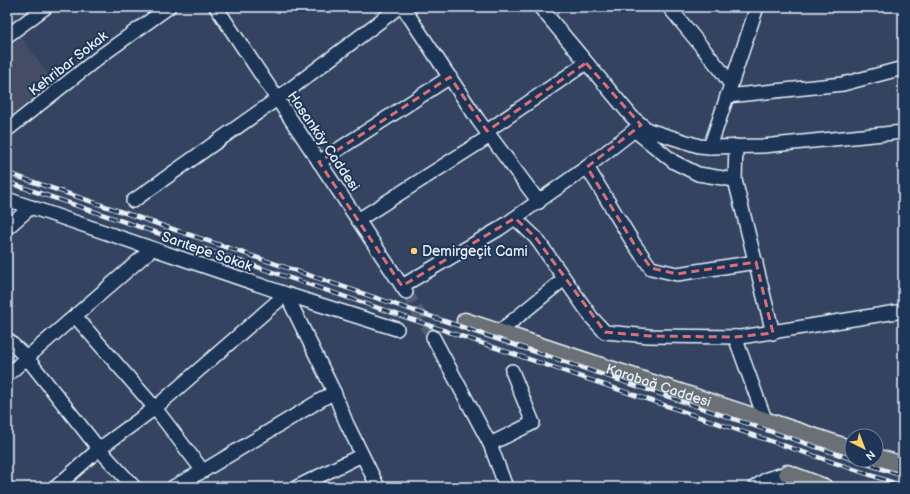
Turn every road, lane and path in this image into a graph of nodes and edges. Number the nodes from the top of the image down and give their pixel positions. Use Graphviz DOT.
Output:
graph roads {
  1 [pos="46,7"];
  2 [pos="169,7"];
  3 [pos="216,7"];
  4 [pos="399,7"];
  5 [pos="403,7"];
  6 [pos="540,7"];
  7 [pos="669,7"];
  8 [pos="758,7"];
  9 [pos="7,36"];
  10 [pos="586,63"];
  11 [pos="903,68"];
  12 [pos="450,77"];
  13 [pos="729,91"];
  14 [pos="277,99"];
  15 [pos="637,128"];
  16 [pos="7,130"];
  17 [pos="903,132"];
  18 [pos="489,134"];
  19 [pos="736,146"];
  20 [pos="710,147"];
  21 [pos="319,162"];
  22 [pos="587,167"];
  23 [pos="736,180"];
  24 [pos="7,199"];
  25 [pos="133,201"];
  26 [pos="539,202"];
  27 [pos="31,207"];
  28 [pos="515,218"];
  29 [pos="358,220"];
  30 [pos="7,228"];
  31 [pos="152,249"];
  32 [pos="756,262"];
  33 [pos="564,279"];
  34 [pos="286,294"];
  35 [pos="903,311"];
  36 [pos="76,316"];
  37 [pos="465,321"];
  38 [pos="397,329"];
  39 [pos="499,332"];
  40 [pos="773,333"];
  41 [pos="433,337"];
  42 [pos="735,337"];
  43 [pos="7,339"];
  44 [pos="27,358"];
  45 [pos="512,370"];
  46 [pos="7,375"];
  47 [pos="334,392"];
  48 [pos="155,408"];
  49 [pos="766,422"];
  50 [pos="490,444"];
  51 [pos="844,446"];
  52 [pos="99,449"];
  53 [pos="362,455"];
  54 [pos="884,459"];
  55 [pos="903,465"];
  56 [pos="203,470"];
  57 [pos="787,473"];
  58 [pos="56,487"];
  59 [pos="134,487"];
  60 [pos="173,487"];
  61 [pos="297,487"];
  62 [pos="378,487"];
  63 [pos="506,487"];
  64 [pos="755,487"];
  65 [pos="824,487"];
  1 -- 9 [label="street"];
  2 -- 16 [label="street, Kehribar Sokak"];
  3 -- 14 [label="street, Hasanköy Caddesi"];
  4 -- 14 [label="street"];
  5 -- 12 [label="street"];
  6 -- 10 [label="street"];
  7 -- 13 [label="street"];
  8 -- 13 [label="street"];
  10 -- 15 [label="street"];
  10 -- 18 [label="street"];
  11 -- 13 [label="street"];
  12 -- 18 [label="street"];
  12 -- 21 [label="street"];
  13 -- 20 [label="street"];
  14 -- 21 [label="street, Hasanköy Caddesi"];
  14 -- 25 [label="street"];
  15 -- 20 [label="street"];
  15 -- 22 [label="street"];
  15 -- 23 [label="street"];
  17 -- 19 [label="street"];
  18 -- 26 [label="street"];
  18 -- 29 [label="street"];
  19 -- 20 [label="street"];
  19 -- 23 [label="street"];
  21 -- 29 [label="street, Hasanköy Caddesi"];
  22 -- 26 [label="street"];
  22 -- 32 [label="street"];
  23 -- 32 [label="street"];
  24 -- 27 [label="street, Sarıtepe Sokak"];
  26 -- 28 [label="street"];
  27 -- 30 [label="street"];
  27 -- 31 [label="street, Sarıtepe Sokak"];
  28 -- 29 [label="street, Hasanköy Caddesi"];
  28 -- 33 [label="street"];
  31 -- 34 [label="street, Sarıtepe Sokak"];
  31 -- 36 [label="street"];
  32 -- 40 [label="street"];
  33 -- 39 [label="street"];
  33 -- 42 [label="street"];
  34 -- 38 [label="street, Sarıtepe Sokak"];
  34 -- 47 [label="street"];
  34 -- 48 [label="street"];
  35 -- 40 [label="street"];
  36 -- 44 [label="street"];
  36 -- 48 [label="street"];
  37 -- 39 [label="main road, Karabağ Caddesi"];
  39 -- 49 [label="main road, Karabağ Caddesi"];
  40 -- 42 [label="street"];
  41 -- 50 [label="street"];
  42 -- 49 [label="street"];
  43 -- 44 [label="street"];
  44 -- 46 [label="street"];
  44 -- 52 [label="street"];
  45 -- 50 [label="street"];
  47 -- 53 [label="street"];
  47 -- 56 [label="street"];
  48 -- 52 [label="street"];
  48 -- 56 [label="street"];
  49 -- 51 [label="main road, Karabağ Caddesi"];
  50 -- 63 [label="street"];
  52 -- 58 [label="street"];
  52 -- 59 [label="street"];
  53 -- 61 [label="street"];
  53 -- 62 [label="street"];
  54 -- 55 [label="main road"];
  56 -- 60 [label="street"];
  57 -- 64 [label="street"];
  57 -- 65 [label="main road"];
}
